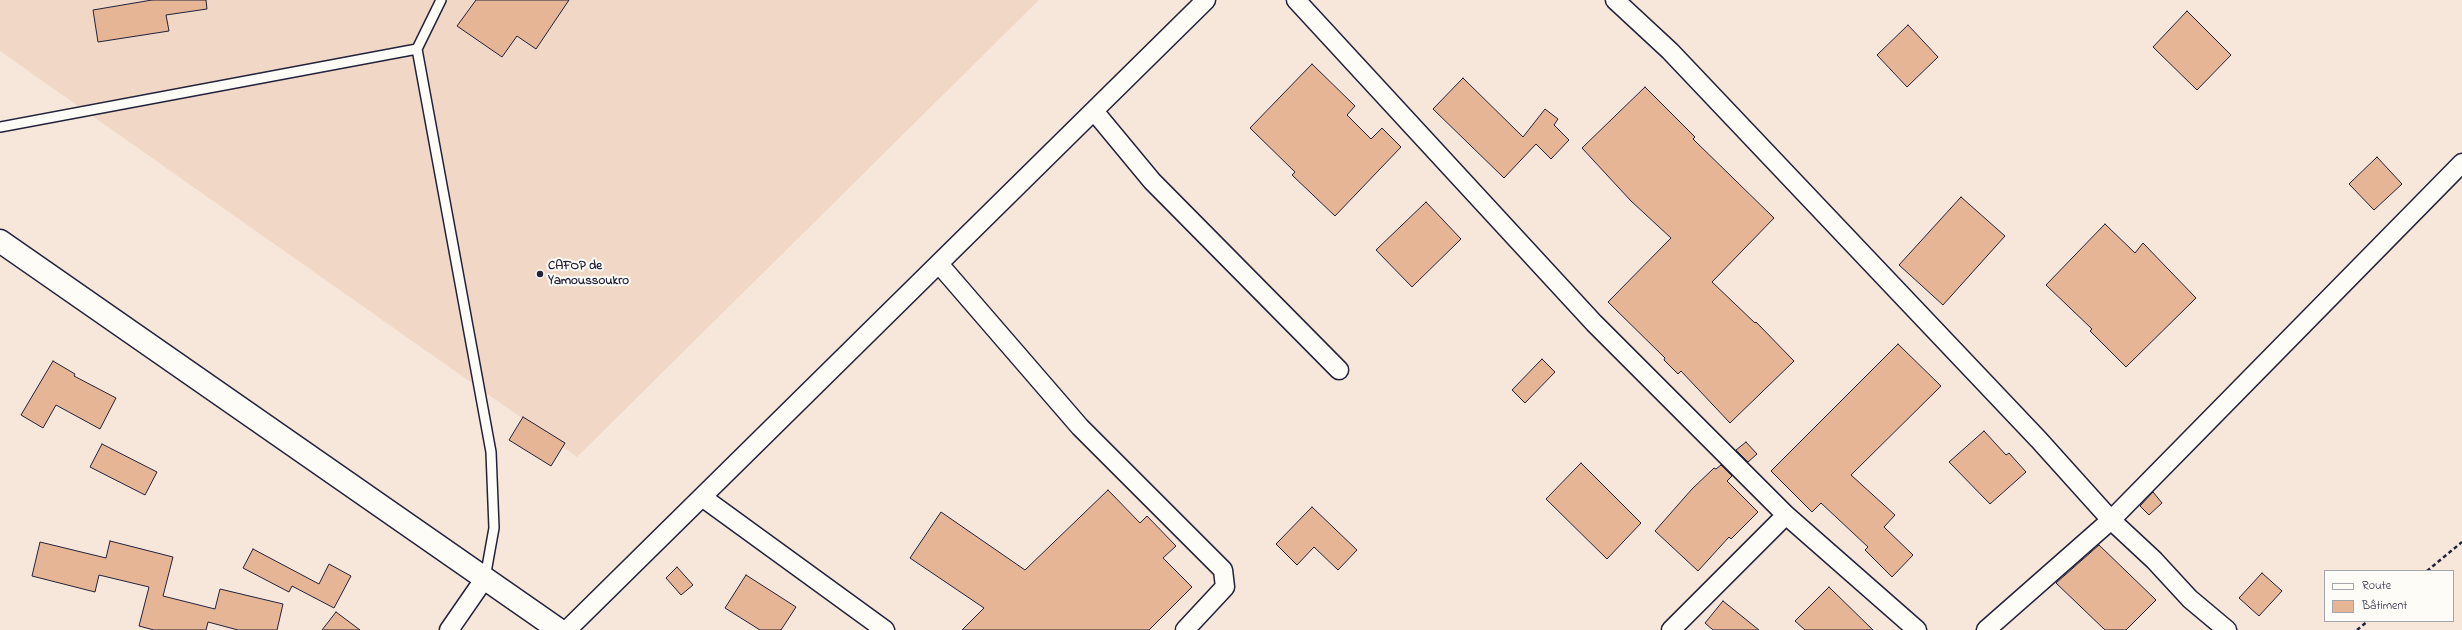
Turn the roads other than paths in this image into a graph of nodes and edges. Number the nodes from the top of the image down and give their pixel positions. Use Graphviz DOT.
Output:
graph roads {
  1 [pos="442,0"];
  2 [pos="1206,0"];
  3 [pos="1296,0"];
  4 [pos="1615,0"];
  5 [pos="417,49"];
  6 [pos="1094,111"];
  7 [pos="0,127"];
  8 [pos="2462,163"];
  9 [pos="0,241"];
  10 [pos="939,264"];
  11 [pos="1339,370"];
  12 [pos="702,497"];
  13 [pos="1786,515"];
  14 [pos="2111,520"];
  15 [pos="485,578"];
  16 [pos="449,630"];
  17 [pos="558,630"];
  18 [pos="567,630"];
  19 [pos="885,630"];
  20 [pos="1185,630"];
  21 [pos="1671,630"];
  22 [pos="1917,630"];
  23 [pos="1986,630"];
  24 [pos="2227,630"];
  1 -- 5 [label="lane"];
  2 -- 6 [label="street"];
  3 -- 13 [label="street"];
  4 -- 14 [label="street"];
  5 -- 7 [label="lane"];
  5 -- 15 [label="lane"];
  6 -- 10 [label="street"];
  6 -- 11 [label="street"];
  8 -- 14 [label="street"];
  9 -- 15 [label="street"];
  10 -- 12 [label="street"];
  10 -- 20 [label="street"];
  12 -- 18 [label="street"];
  12 -- 19 [label="street"];
  13 -- 21 [label="street"];
  13 -- 22 [label="street"];
  14 -- 23 [label="street"];
  14 -- 24 [label="street"];
  15 -- 16 [label="street"];
  15 -- 17 [label="street"];
}
